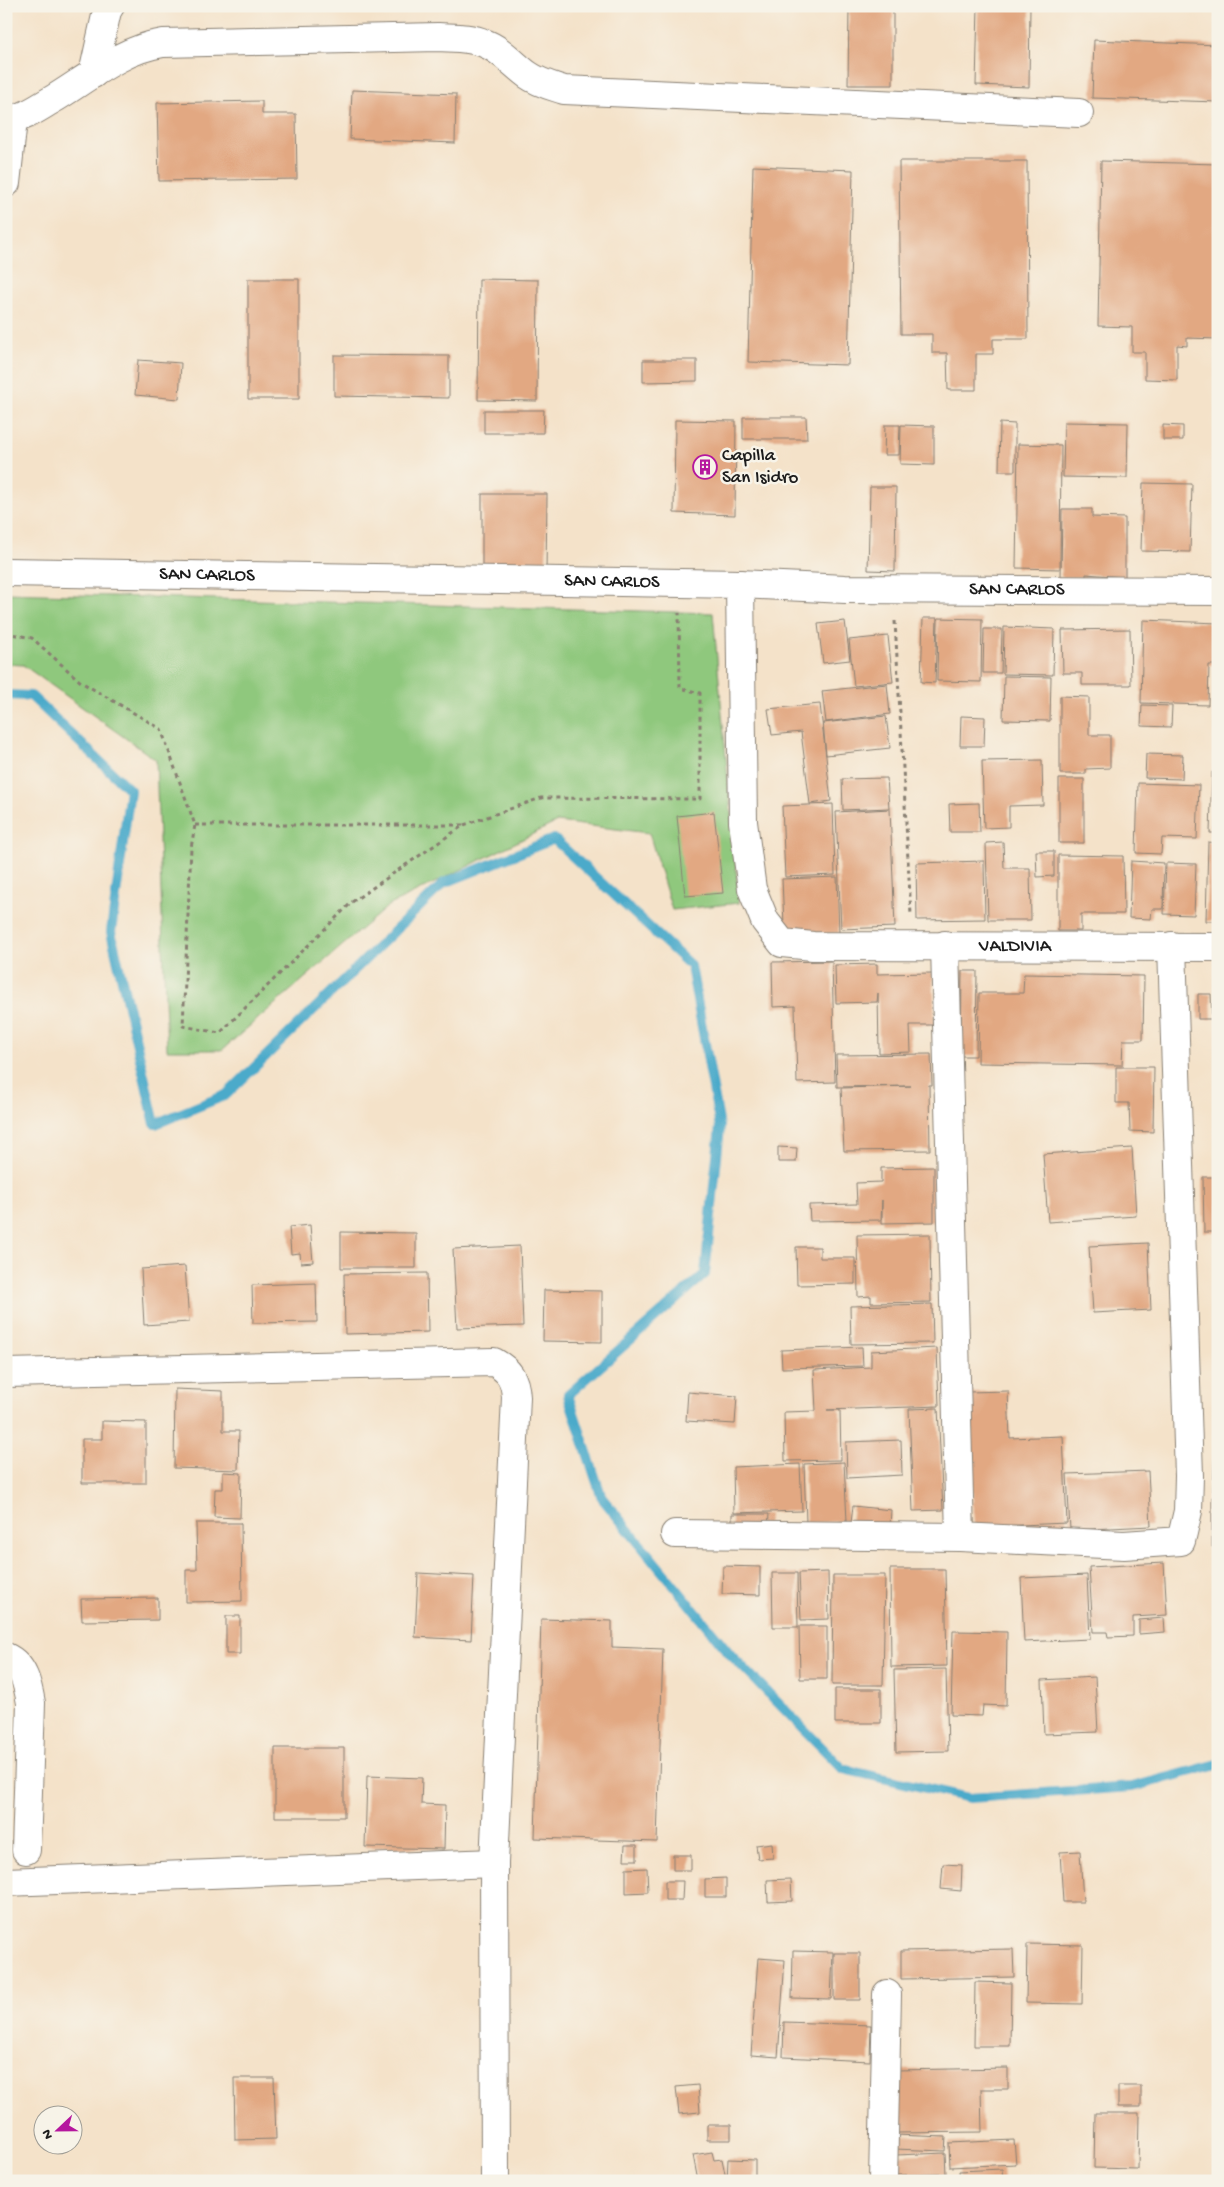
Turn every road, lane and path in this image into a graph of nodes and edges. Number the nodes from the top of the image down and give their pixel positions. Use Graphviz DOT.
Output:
graph roads {
  1 [pos="110,6"];
  2 [pos="93,74"];
  3 [pos="1079,113"];
  4 [pos="10,120"];
  5 [pos="6,183"];
  6 [pos="6,572"];
  7 [pos="679,583"];
  8 [pos="740,584"];
  9 [pos="893,589"];
  10 [pos="1218,591"];
  11 [pos="6,633"];
  12 [pos="195,825"];
  13 [pos="464,826"];
  14 [pos="912,945"];
  15 [pos="945,945"];
  16 [pos="1172,946"];
  17 [pos="1218,948"];
  18 [pos="6,1374"];
  19 [pos="675,1534"];
  20 [pos="960,1537"];
  21 [pos="6,1657"];
  22 [pos="26,1850"];
  23 [pos="494,1862"];
  24 [pos="6,1882"];
  25 [pos="887,1994"];
  26 [pos="496,2181"];
  27 [pos="883,2181"];
  1 -- 2 [label="street"];
  2 -- 3 [label="street"];
  2 -- 4 [label="street"];
  4 -- 5 [label="street"];
  6 -- 7 [label="street, SAN CARLOS"];
  7 -- 8 [label="street, SAN CARLOS"];
  7 -- 13 [label="path"];
  8 -- 9 [label="street, SAN CARLOS"];
  8 -- 14 [label="street, VALDIVIA"];
  9 -- 10 [label="street, SAN CARLOS"];
  9 -- 14 [label="path"];
  11 -- 12 [label="path"];
  12 -- 13 [label="path"];
  12 -- 13 [label="path"];
  14 -- 15 [label="street, VALDIVIA"];
  15 -- 16 [label="street, VALDIVIA"];
  15 -- 20 [label="street"];
  16 -- 17 [label="street, VALDIVIA"];
  16 -- 20 [label="street"];
  18 -- 23 [label="street"];
  19 -- 20 [label="street"];
  21 -- 22 [label="street"];
  23 -- 24 [label="street"];
  23 -- 26 [label="street"];
  25 -- 27 [label="street"];
}
